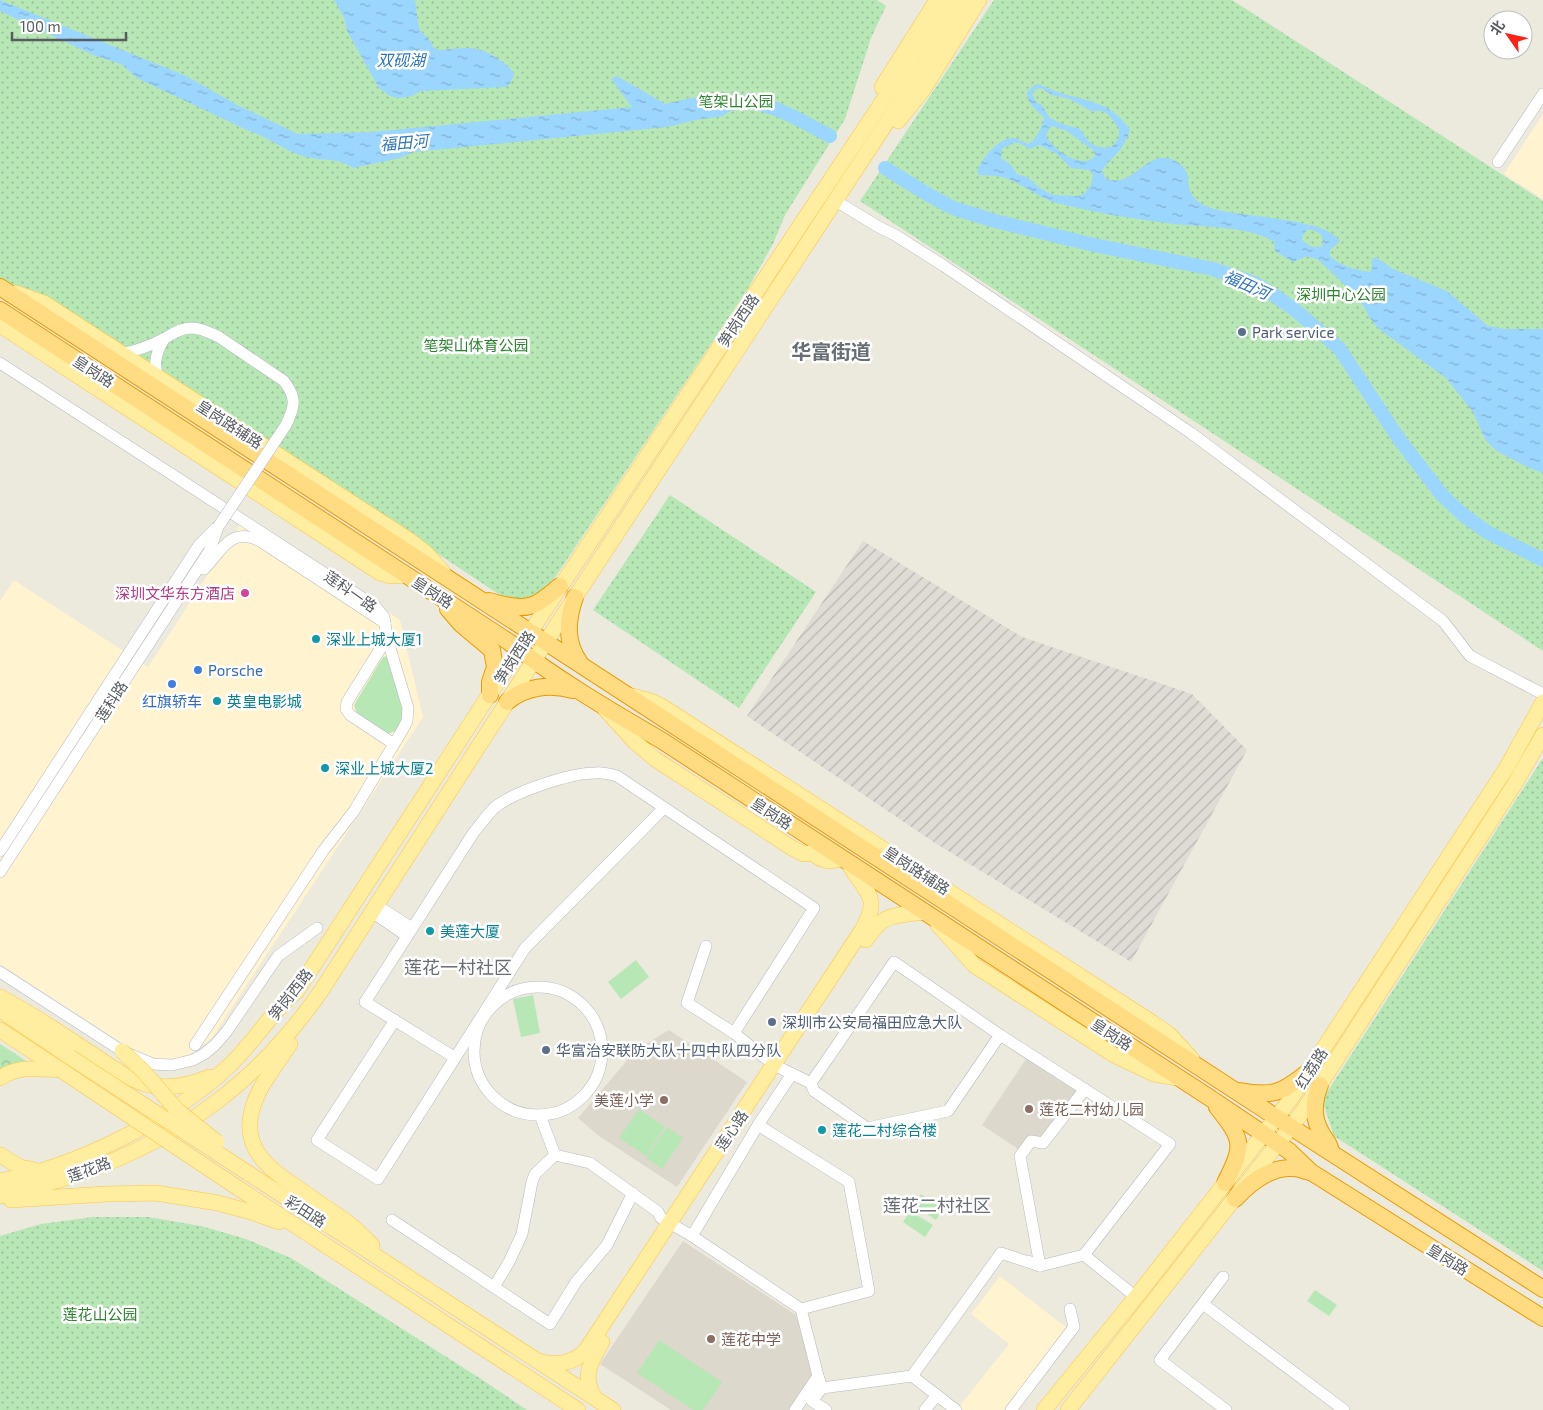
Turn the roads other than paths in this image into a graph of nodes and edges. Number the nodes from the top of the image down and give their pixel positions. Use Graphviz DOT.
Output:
graph roads {
  1 [pos="937,0"];
  2 [pos="950,0"];
  3 [pos="967,0"];
  4 [pos="980,0"];
  5 [pos="906,80"];
  6 [pos="1543,94"];
  7 [pos="1498,162"];
  8 [pos="847,169"];
  9 [pos="836,200"];
  10 [pos="812,208"];
  11 [pos="825,218"];
  12 [pos="0,287"];
  13 [pos="0,310"];
  14 [pos="0,325"];
  15 [pos="164,339"];
  16 [pos="121,354"];
  17 [pos="0,363"];
  18 [pos="157,377"];
  19 [pos="229,459"];
  20 [pos="246,486"];
  21 [pos="278,491"];
  22 [pos="232,513"];
  23 [pos="218,527"];
  24 [pos="406,575"];
  25 [pos="448,579"];
  26 [pos="188,584"];
  27 [pos="560,586"];
  28 [pos="440,597"];
  29 [pos="575,597"];
  30 [pos="477,598"];
  31 [pos="386,623"];
  32 [pos="530,632"];
  33 [pos="387,638"];
  34 [pos="546,642"];
  35 [pos="518,649"];
  36 [pos="534,661"];
  37 [pos="583,667"];
  38 [pos="581,692"];
  39 [pos="1543,694"];
  40 [pos="490,695"];
  41 [pos="507,702"];
  42 [pos="1543,702"];
  43 [pos="1543,735"];
  44 [pos="394,744"];
  45 [pos="664,808"];
  46 [pos="0,851"];
  47 [pos="845,861"];
  48 [pos="0,872"];
  49 [pos="374,909"];
  50 [pos="928,914"];
  51 [pos="317,928"];
  52 [pos="410,932"];
  53 [pos="706,946"];
  54 [pos="0,972"];
  55 [pos="321,991"];
  56 [pos="0,997"];
  57 [pos="0,1010"];
  58 [pos="394,1020"];
  59 [pos="0,1030"];
  60 [pos="734,1033"];
  61 [pos="1000,1035"];
  62 [pos="195,1045"];
  63 [pos="122,1051"];
  64 [pos="454,1057"];
  65 [pos="232,1063"];
  66 [pos="783,1069"];
  67 [pos="61,1070"];
  68 [pos="1308,1072"];
  69 [pos="0,1078"];
  70 [pos="811,1083"];
  71 [pos="1320,1085"];
  72 [pos="1085,1089"];
  73 [pos="1235,1091"];
  74 [pos="1210,1098"];
  75 [pos="540,1115"];
  76 [pos="1277,1118"];
  77 [pos="155,1119"];
  78 [pos="758,1125"];
  79 [pos="1291,1127"];
  80 [pos="174,1131"];
  81 [pos="1264,1134"];
  82 [pos="1279,1144"];
  83 [pos="0,1155"];
  84 [pos="556,1155"];
  85 [pos="1336,1156"];
  86 [pos="42,1170"];
  87 [pos="1311,1172"];
  88 [pos="248,1174"];
  89 [pos="0,1180"];
  90 [pos="1225,1183"];
  91 [pos="633,1193"];
  92 [pos="0,1196"];
  93 [pos="1235,1199"];
  94 [pos="0,1201"];
  95 [pos="392,1220"];
  96 [pos="672,1226"];
  97 [pos="692,1236"];
  98 [pos="314,1238"];
  99 [pos="1084,1255"];
  100 [pos="1028,1262"];
  101 [pos="1040,1266"];
  102 [pos="396,1269"];
  103 [pos="1223,1277"];
  104 [pos="494,1287"];
  105 [pos="1543,1289"];
  106 [pos="1136,1297"];
  107 [pos="1203,1304"];
  108 [pos="801,1309"];
  109 [pos="1070,1309"];
  110 [pos="1543,1318"];
  111 [pos="538,1361"];
  112 [pos="912,1376"];
  113 [pos="820,1382"];
  114 [pos="937,1395"];
  115 [pos="595,1398"];
  116 [pos="578,1410"];
  117 [pos="613,1410"];
  118 [pos="795,1410"];
  119 [pos="826,1410"];
  120 [pos="925,1410"];
  121 [pos="956,1410"];
  122 [pos="1011,1410"];
  123 [pos="1044,1410"];
  124 [pos="1070,1410"];
  125 [pos="1226,1410"];
  126 [pos="1344,1410"];
  1 -- 8 [label="main road, 笋岗西路"];
  2 -- 5 [label="main road"];
  3 -- 5 [label="main road"];
  4 -- 8 [label="main road, 笋岗西路"];
  5 -- 8 [label="main road, 笋岗西路"];
  6 -- 7 [label="street"];
  8 -- 9 [label="main road, 笋岗西路"];
  8 -- 10 [label="main road, 笋岗西路"];
  9 -- 11 [label="main road, 笋岗西路"];
  9 -- 39 [label="street"];
  10 -- 11 [label="main road"];
  10 -- 27 [label="main road, 笋岗西路"];
  11 -- 29 [label="main road, 笋岗西路"];
  12 -- 16 [label="main road, 皇岗路辅路"];
  12 -- 25 [label="highway, 皇岗路"];
  13 -- 19 [label="highway, 皇岗路"];
  14 -- 20 [label="main road"];
  15 -- 16 [label="street, 莲科路"];
  15 -- 18 [label="street"];
  15 -- 23 [label="street, 莲科路, bridge"];
  16 -- 18 [label="main road, 皇岗路辅路"];
  17 -- 22 [label="street, 莲科一路"];
  18 -- 25 [label="main road, 皇岗路辅路"];
  19 -- 20 [label="street"];
  19 -- 21 [label="highway, 皇岗路"];
  20 -- 21 [label="street"];
  20 -- 22 [label="street, 莲科路"];
  20 -- 24 [label="main road"];
  21 -- 24 [label="highway, 皇岗路"];
  22 -- 23 [label="street, 莲科路"];
  22 -- 31 [label="street, 莲科一路"];
  23 -- 26 [label="street, 莲科路"];
  23 -- 46 [label="street, 莲科路"];
  24 -- 28 [label="highway, 皇岗路"];
  25 -- 30 [label="highway, 皇岗路"];
  26 -- 31 [label="street"];
  26 -- 48 [label="street, 莲科路"];
  27 -- 30 [label="highway"];
  27 -- 32 [label="main road, 笋岗西路"];
  28 -- 35 [label="highway, 皇岗路"];
  28 -- 40 [label="highway"];
  29 -- 34 [label="main road, 笋岗西路"];
  29 -- 37 [label="highway"];
  30 -- 32 [label="highway, 皇岗路"];
  31 -- 33 [label="street, 莲科一路"];
  32 -- 34 [label="highway, 皇岗路"];
  32 -- 35 [label="main road, 笋岗西路"];
  33 -- 44 [label="street, 莲科一路"];
  33 -- 44 [label="street"];
  34 -- 36 [label="main road, 笋岗西路"];
  34 -- 37 [label="highway, 皇岗路"];
  35 -- 36 [label="highway, 皇岗路"];
  35 -- 40 [label="main road, 笋岗西路"];
  36 -- 38 [label="highway, 皇岗路"];
  36 -- 41 [label="main road, 笋岗西路"];
  37 -- 73 [label="highway, 皇岗路"];
  38 -- 41 [label="highway"];
  38 -- 47 [label="highway, 皇岗路"];
  40 -- 65 [label="main road, 笋岗西路"];
  41 -- 49 [label="main road, 笋岗西路"];
  42 -- 68 [label="main road, 红荔路"];
  43 -- 71 [label="main road, 红荔路"];
  44 -- 62 [label="street, 莲科一路"];
  45 -- 52 [label="street"];
  45 -- 60 [label="street"];
  45 -- 64 [label="street"];
  47 -- 50 [label="highway, 皇岗路"];
  47 -- 66 [label="main road, 莲心路"];
  49 -- 52 [label="street"];
  49 -- 55 [label="main road, 笋岗西路"];
  50 -- 66 [label="main road, 莲心路"];
  50 -- 74 [label="highway, 皇岗路"];
  51 -- 63 [label="street"];
  52 -- 58 [label="street"];
  53 -- 60 [label="street"];
  54 -- 63 [label="street"];
  55 -- 80 [label="main road, 笋岗西路"];
  55 -- 102 [label="main road"];
  56 -- 65 [label="main road"];
  57 -- 88 [label="main road, 彩田路, bridge"];
  58 -- 64 [label="street"];
  58 -- 64 [label="street"];
  59 -- 67 [label="main road, 彩田路"];
  60 -- 66 [label="street"];
  61 -- 70 [label="street"];
  61 -- 70 [label="street"];
  61 -- 72 [label="street"];
  63 -- 88 [label="main road, bridge"];
  65 -- 77 [label="main road, 笋岗西路"];
  66 -- 70 [label="street"];
  66 -- 78 [label="street"];
  66 -- 96 [label="main road, 莲心路"];
  67 -- 69 [label="main road"];
  67 -- 98 [label="main road, 彩田路, bridge"];
  68 -- 73 [label="highway"];
  68 -- 76 [label="main road, 红荔路"];
  71 -- 79 [label="main road, 红荔路"];
  71 -- 85 [label="highway"];
  72 -- 99 [label="street"];
  72 -- 101 [label="street"];
  73 -- 76 [label="highway, 皇岗路"];
  74 -- 81 [label="highway, 皇岗路"];
  74 -- 90 [label="highway"];
  75 -- 75 [label="street"];
  75 -- 84 [label="street"];
  76 -- 79 [label="highway, 皇岗路"];
  76 -- 81 [label="main road, 红荔路"];
  77 -- 86 [label="main road, 莲花路"];
  78 -- 97 [label="street"];
  78 -- 108 [label="street"];
  79 -- 82 [label="main road, 红荔路"];
  79 -- 85 [label="highway, 皇岗路"];
  80 -- 92 [label="main road, 莲花路"];
  81 -- 82 [label="highway, 皇岗路"];
  81 -- 90 [label="main road, 红荔路"];
  82 -- 87 [label="highway, 皇岗路"];
  82 -- 93 [label="main road, 红荔路"];
  83 -- 86 [label="main road"];
  84 -- 91 [label="street"];
  84 -- 104 [label="street"];
  85 -- 105 [label="highway, 皇岗路"];
  86 -- 89 [label="main road, 莲花路"];
  87 -- 93 [label="highway"];
  87 -- 110 [label="highway, 皇岗路"];
  88 -- 102 [label="main road, 彩田路"];
  90 -- 106 [label="main road, 红荔路"];
  91 -- 96 [label="street"];
  91 -- 104 [label="street"];
  93 -- 124 [label="main road, 红荔路"];
  94 -- 98 [label="main road"];
  95 -- 104 [label="street"];
  96 -- 97 [label="street"];
  96 -- 111 [label="main road, 莲心路"];
  96 -- 115 [label="main road, 莲心路"];
  97 -- 108 [label="street"];
  98 -- 116 [label="main road, 彩田路"];
  99 -- 101 [label="street"];
  99 -- 106 [label="street"];
  100 -- 101 [label="street"];
  101 -- 112 [label="street"];
  102 -- 111 [label="main road, 彩田路"];
  103 -- 107 [label="street"];
  106 -- 123 [label="main road, 红荔路"];
  107 -- 125 [label="street"];
  107 -- 126 [label="street"];
  108 -- 113 [label="street"];
  109 -- 122 [label="street"];
  111 -- 115 [label="main road, 彩田路"];
  112 -- 113 [label="street"];
  112 -- 114 [label="street"];
  113 -- 118 [label="street"];
  113 -- 119 [label="street"];
  114 -- 120 [label="street"];
  114 -- 121 [label="street"];
  115 -- 117 [label="main road, 彩田路"];
}
